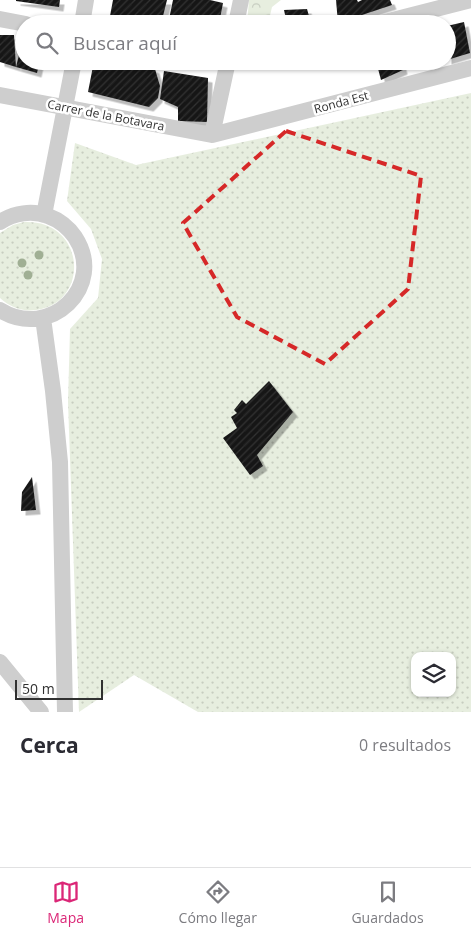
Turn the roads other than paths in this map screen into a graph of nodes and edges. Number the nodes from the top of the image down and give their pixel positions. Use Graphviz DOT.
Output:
graph roads {
  1 [pos="86,0"];
  2 [pos="241,0"];
  3 [pos="471,0"];
  4 [pos="84,15"];
  5 [pos="238,15"];
  6 [pos="412,15"];
  7 [pos="0,19"];
  8 [pos="15,22"];
  9 [pos="471,68"];
  10 [pos="72,70"];
  11 [pos="226,70"];
  12 [pos="0,95"];
  13 [pos="65,108"];
  14 [pos="212,135"];
  15 [pos="44,215"];
  16 [pos="0,222"];
  17 [pos="0,310"];
  18 [pos="42,318"];
  19 [pos="0,662"];
  20 [pos="41,712"];
  21 [pos="65,712"];
  1 -- 4 [label="street"];
  2 -- 5 [label="street"];
  3 -- 6 [label="street"];
  7 -- 8 [label="street"];
  9 -- 14 [label="street, Ronda Est"];
  10 -- 13 [label="street"];
  11 -- 14 [label="street"];
  12 -- 13 [label="street, Carrer de la Botavara"];
  13 -- 14 [label="street, Carrer de la Botavara"];
  13 -- 15 [label="street"];
  15 -- 16 [label="street"];
  15 -- 18 [label="street"];
  17 -- 18 [label="street"];
  18 -- 21 [label="street"];
  19 -- 20 [label="street"];
}
